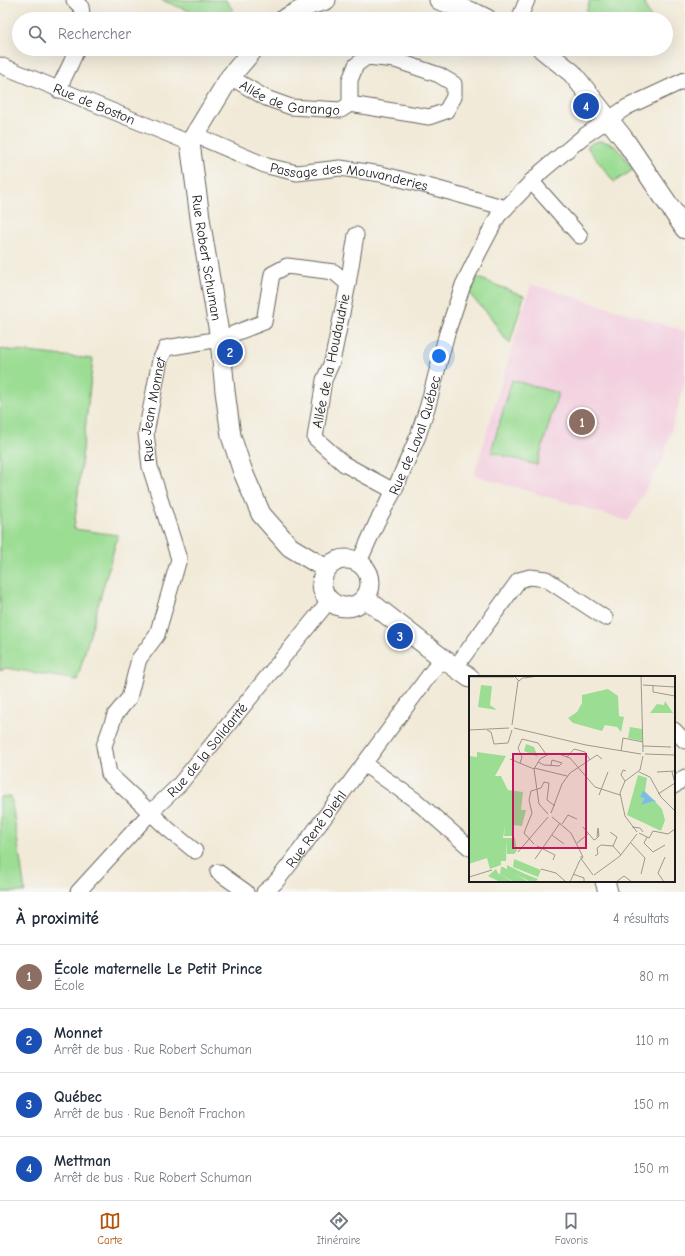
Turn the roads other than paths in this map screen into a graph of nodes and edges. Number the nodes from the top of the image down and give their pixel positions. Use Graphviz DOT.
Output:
graph roads {
  1 [pos="74,0"];
  2 [pos="439,0"];
  3 [pos="527,0"];
  4 [pos="314,2"];
  5 [pos="82,12"];
  6 [pos="296,12"];
  7 [pos="472,12"];
  8 [pos="522,12"];
  9 [pos="74,56"];
  10 [pos="248,56"];
  11 [pos="551,56"];
  12 [pos="0,65"];
  13 [pos="230,77"];
  14 [pos="685,80"];
  15 [pos="58,90"];
  16 [pos="350,104"];
  17 [pos="609,119"];
  18 [pos="192,139"];
  19 [pos="531,182"];
  20 [pos="506,208"];
  21 [pos="685,229"];
  22 [pos="356,235"];
  23 [pos="580,236"];
  24 [pos="348,284"];
  25 [pos="220,339"];
  26 [pos="394,491"];
  27 [pos="359,562"];
  28 [pos="325,570"];
  29 [pos="365,598"];
  30 [pos="329,600"];
  31 [pos="605,618"];
  32 [pos="456,668"];
  33 [pos="675,731"];
  34 [pos="685,741"];
  35 [pos="364,764"];
  36 [pos="685,777"];
  37 [pos="675,785"];
  38 [pos="151,812"];
  39 [pos="469,847"];
  40 [pos="195,851"];
  41 [pos="218,872"];
  42 [pos="605,882"];
  43 [pos="78,892"];
  44 [pos="246,892"];
  45 [pos="264,892"];
  46 [pos="608,892"];
  1 -- 5 [label="street"];
  2 -- 7 [label="street"];
  3 -- 8 [label="street"];
  4 -- 6 [label="street"];
  9 -- 15 [label="street"];
  10 -- 13 [label="street"];
  11 -- 17 [label="street"];
  12 -- 15 [label="street, Rue de Boston"];
  13 -- 16 [label="street, Allée de Garango"];
  13 -- 18 [label="street"];
  14 -- 17 [label="street, Rue de Laval Québec"];
  15 -- 18 [label="street, Rue de Boston"];
  16 -- 16 [label="street, Allée de Garango"];
  17 -- 19 [label="street, Rue de Laval Québec"];
  17 -- 21 [label="street"];
  18 -- 20 [label="street, Passage des Mouvanderies"];
  18 -- 25 [label="street, Rue Robert Schuman"];
  19 -- 20 [label="street, Rue de Laval Québec"];
  19 -- 23 [label="street"];
  20 -- 26 [label="street, Rue de Laval Québec"];
  22 -- 24 [label="street, Allée de la Houdaudrie"];
  24 -- 25 [label="street, Allée de la Houdaudrie"];
  24 -- 26 [label="street, Allée de la Houdaudrie"];
  25 -- 28 [label="street, Rue Robert Schuman"];
  25 -- 38 [label="street, Rue Jean Monnet"];
  26 -- 27 [label="street, Rue de Laval Québec"];
  27 -- 28 [label="street"];
  27 -- 29 [label="street"];
  28 -- 30 [label="street"];
  29 -- 30 [label="street"];
  29 -- 32 [label="street"];
  30 -- 38 [label="street, Rue de la Solidarité"];
  31 -- 32 [label="street, Rue René Diehl"];
  32 -- 35 [label="street, Rue René Diehl"];
  33 -- 34 [label="street"];
  35 -- 39 [label="street"];
  35 -- 45 [label="street, Rue René Diehl"];
  36 -- 37 [label="street"];
  38 -- 40 [label="street, Rue Jean Monnet"];
  38 -- 43 [label="street, Rue de la Solidarité"];
  41 -- 44 [label="street"];
  42 -- 46 [label="street"];
}
